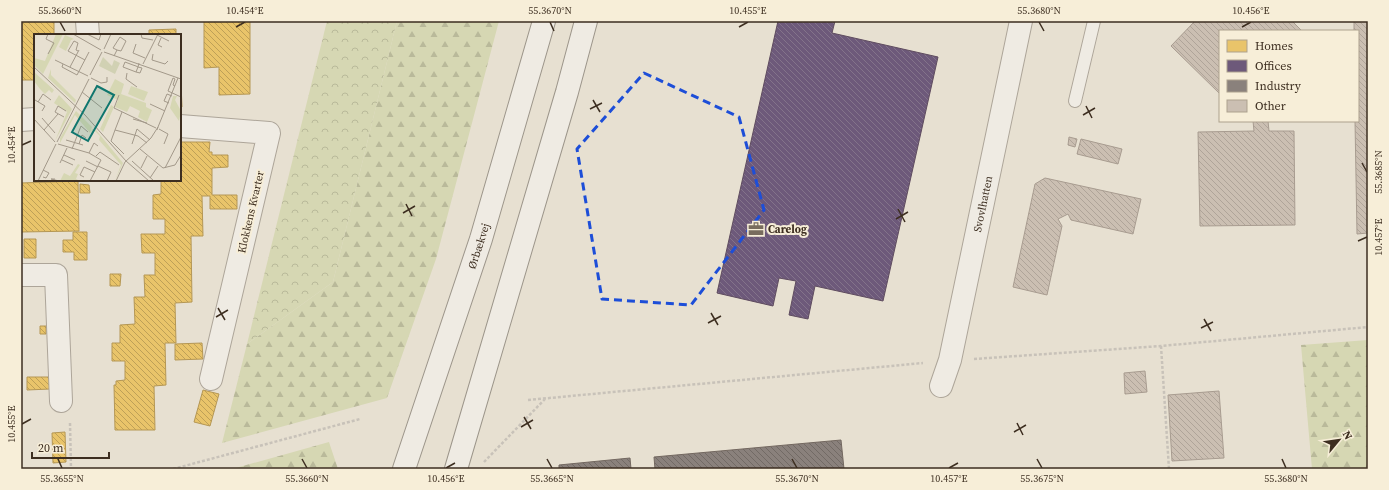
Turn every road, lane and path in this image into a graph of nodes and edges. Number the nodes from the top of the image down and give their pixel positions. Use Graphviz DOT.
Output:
graph roads {
  1 [pos="87,21"];
  2 [pos="544,21"];
  3 [pos="586,21"];
  4 [pos="1021,21"];
  5 [pos="1094,21"];
  6 [pos="88,34"];
  7 [pos="1075,101"];
  8 [pos="34,119"];
  9 [pos="21,120"];
  10 [pos="181,126"];
  11 [pos="21,275"];
  12 [pos="1161,346"];
  13 [pos="211,379"];
  14 [pos="941,386"];
  15 [pos="545,399"];
  16 [pos="61,401"];
  17 [pos="360,419"];
  18 [pos="481,465"];
  19 [pos="71,469"];
  20 [pos="173,469"];
  21 [pos="404,469"];
  22 [pos="456,469"];
  23 [pos="1168,469"];
  1 -- 6 [label="main road"];
  2 -- 21 [label="main road, Ørbækvej"];
  3 -- 22 [label="main road"];
  4 -- 14 [label="main road, Svovlhatten"];
  5 -- 7 [label="lane"];
  8 -- 9 [label="main road"];
  10 -- 13 [label="main road, Klokkens Kvarter"];
  11 -- 16 [label="main road"];
  12 -- 23 [label="path"];
  15 -- 18 [label="path"];
  16 -- 19 [label="path"];
  17 -- 20 [label="path"];
}
